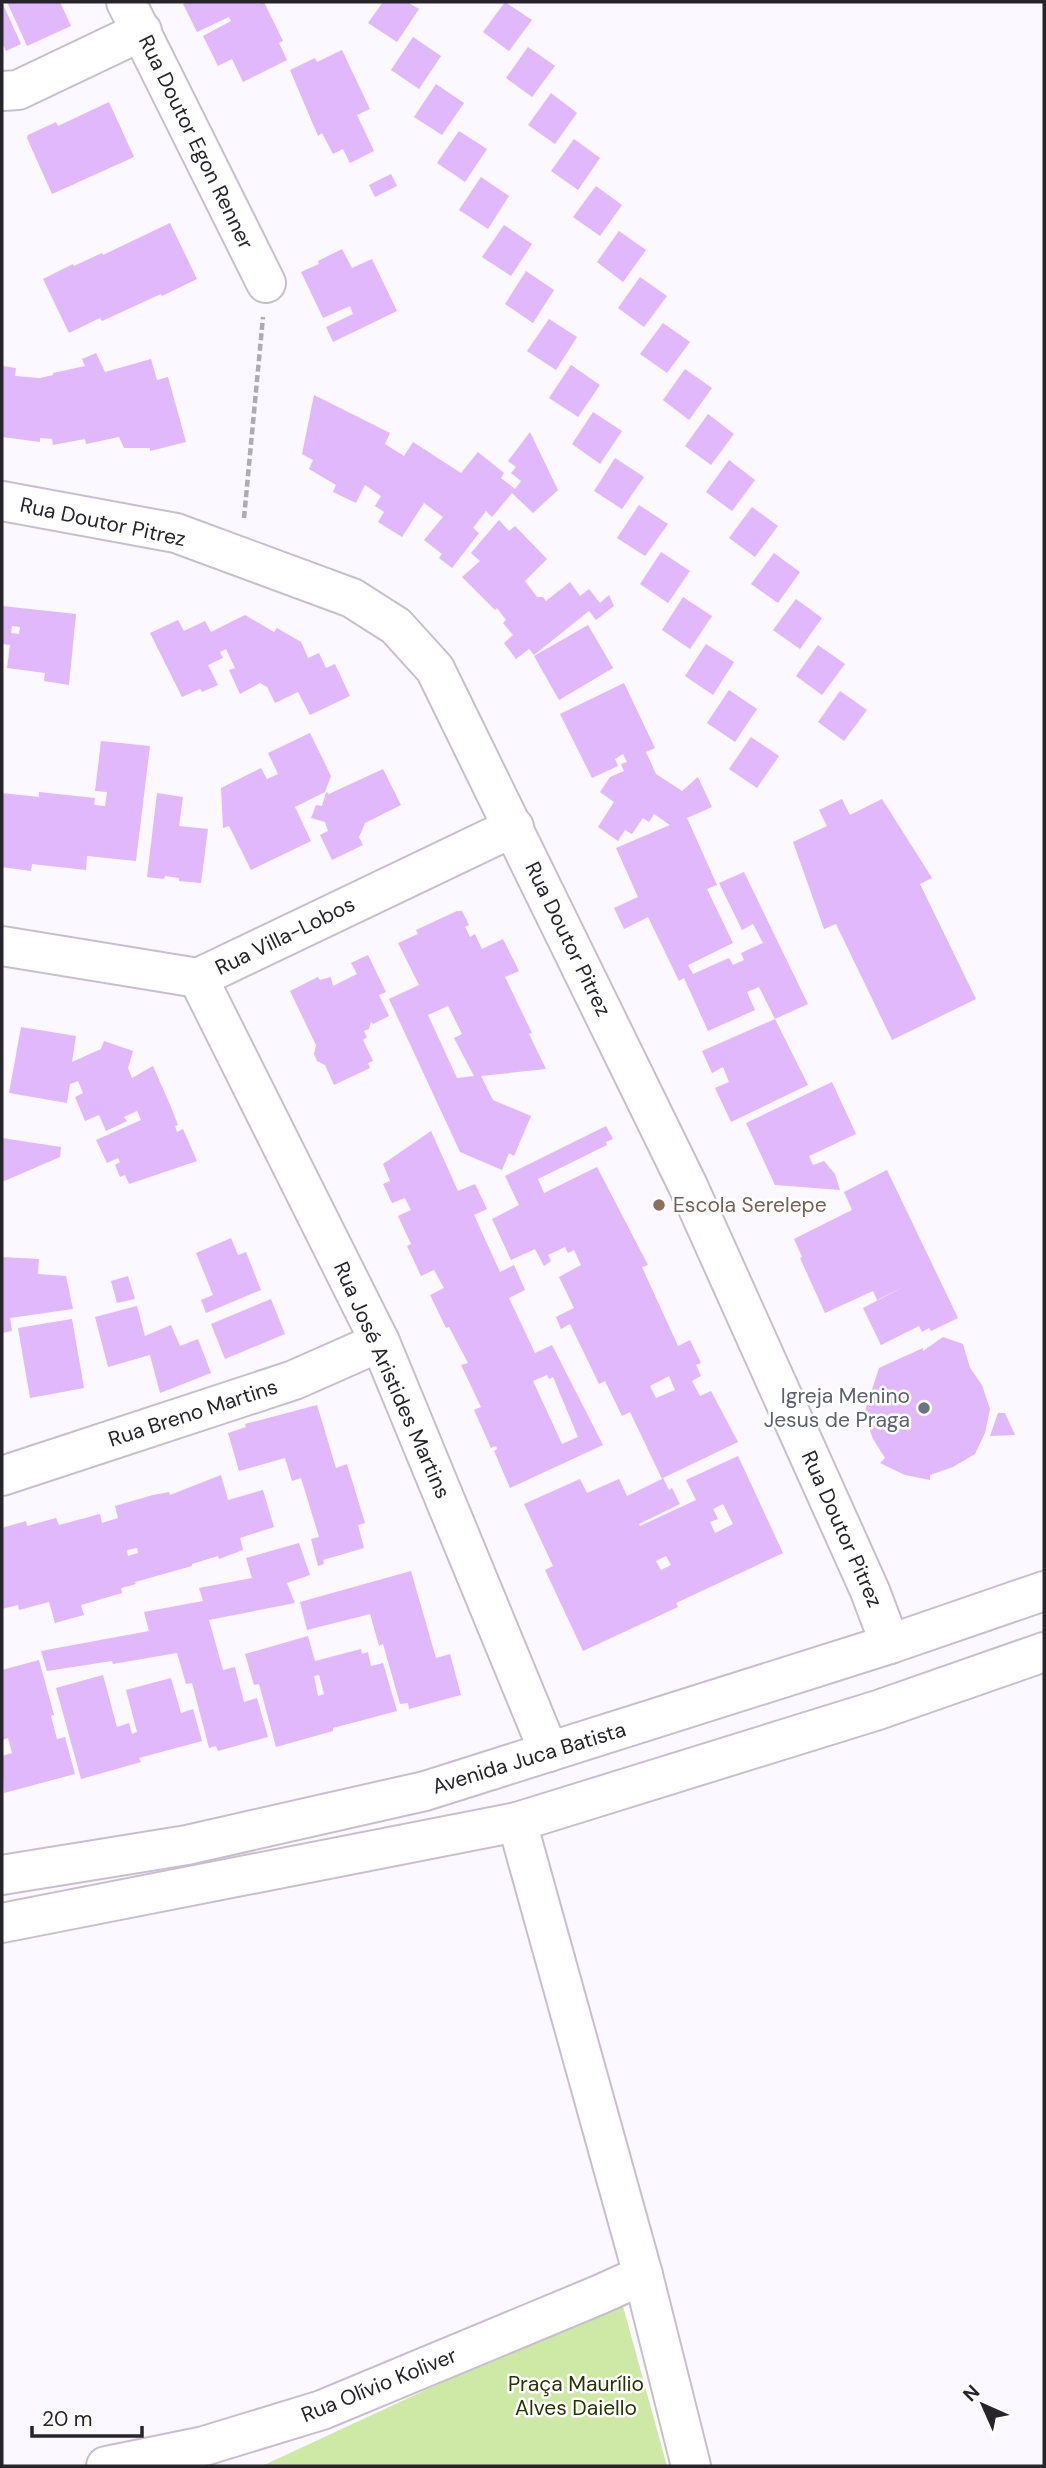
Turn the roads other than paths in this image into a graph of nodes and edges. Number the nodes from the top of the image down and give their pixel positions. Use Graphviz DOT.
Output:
graph roads {
  1 [pos="134,16"];
  2 [pos="2,91"];
  3 [pos="266,283"];
  4 [pos="2,501"];
  5 [pos="514,827"];
  6 [pos="2,946"];
  7 [pos="198,978"];
  8 [pos="380,1342"];
  9 [pos="2,1476"];
  10 [pos="1044,1591"];
  11 [pos="890,1644"];
  12 [pos="1044,1651"];
  13 [pos="549,1752"];
  14 [pos="517,1822"];
  15 [pos="2,1875"];
  16 [pos="2,1923"];
  17 [pos="643,2275"];
  18 [pos="106,2466"];
  19 [pos="691,2466"];
  1 -- 2 [label="street"];
  1 -- 3 [label="street, Rua Doutor Egon Renner"];
  4 -- 5 [label="street, Rua Doutor Pitrez"];
  5 -- 7 [label="street, Rua Villa-Lobos"];
  5 -- 11 [label="street, Rua Doutor Pitrez"];
  6 -- 7 [label="street, Rua Villa-Lobos"];
  7 -- 8 [label="street, Rua José Aristides Martins"];
  8 -- 9 [label="street, Rua Breno Martins"];
  8 -- 13 [label="street, Rua José Aristides Martins"];
  10 -- 11 [label="street, Avenida Juca Batista"];
  11 -- 13 [label="street, Avenida Juca Batista"];
  12 -- 14 [label="street"];
  13 -- 15 [label="street, Avenida Juca Batista"];
  14 -- 16 [label="street"];
  14 -- 17 [label="street"];
  17 -- 18 [label="street, Rua Olívio Koliver"];
  17 -- 19 [label="street"];
}
